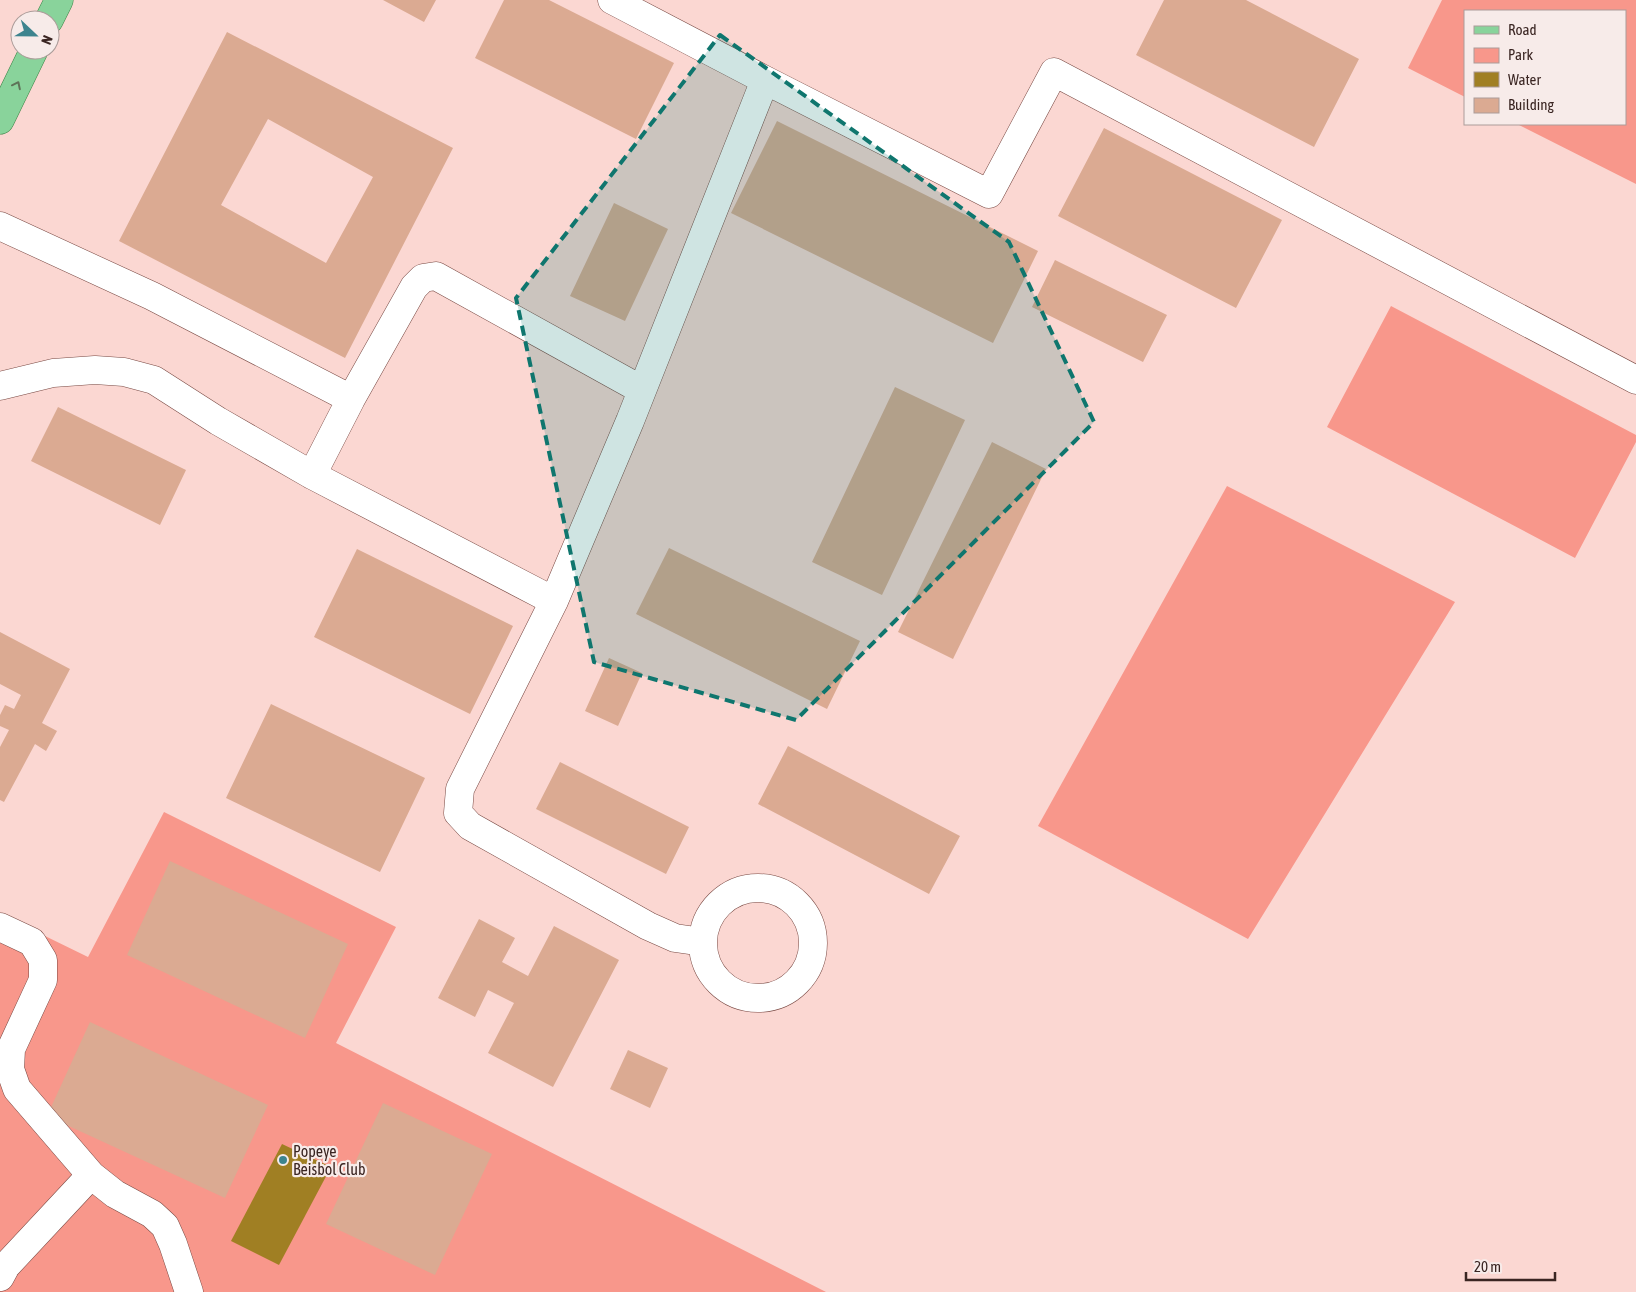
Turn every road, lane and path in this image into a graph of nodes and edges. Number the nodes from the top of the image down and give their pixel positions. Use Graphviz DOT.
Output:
graph roads {
  1 [pos="612,0"];
  2 [pos="29,60"];
  3 [pos="765,80"];
  4 [pos="0,120"];
  5 [pos="0,226"];
  6 [pos="1636,380"];
  7 [pos="0,386"];
  8 [pos="642,390"];
  9 [pos="351,399"];
  10 [pos="312,476"];
  11 [pos="554,600"];
  12 [pos="0,927"];
  13 [pos="703,942"];
  14 [pos="91,1175"];
  15 [pos="0,1277"];
  16 [pos="189,1292"];
  1 -- 3 [label="lane"];
  4 -- 2 [label="main road, one-way"];
  3 -- 6 [label="lane"];
  3 -- 8 [label="lane"];
  5 -- 9 [label="lane"];
  7 -- 10 [label="lane"];
  8 -- 9 [label="lane"];
  8 -- 11 [label="lane"];
  9 -- 10 [label="lane"];
  10 -- 11 [label="lane"];
  11 -- 13 [label="lane"];
  12 -- 14 [label="lane"];
  14 -- 15 [label="lane"];
  14 -- 16 [label="lane"];
}
